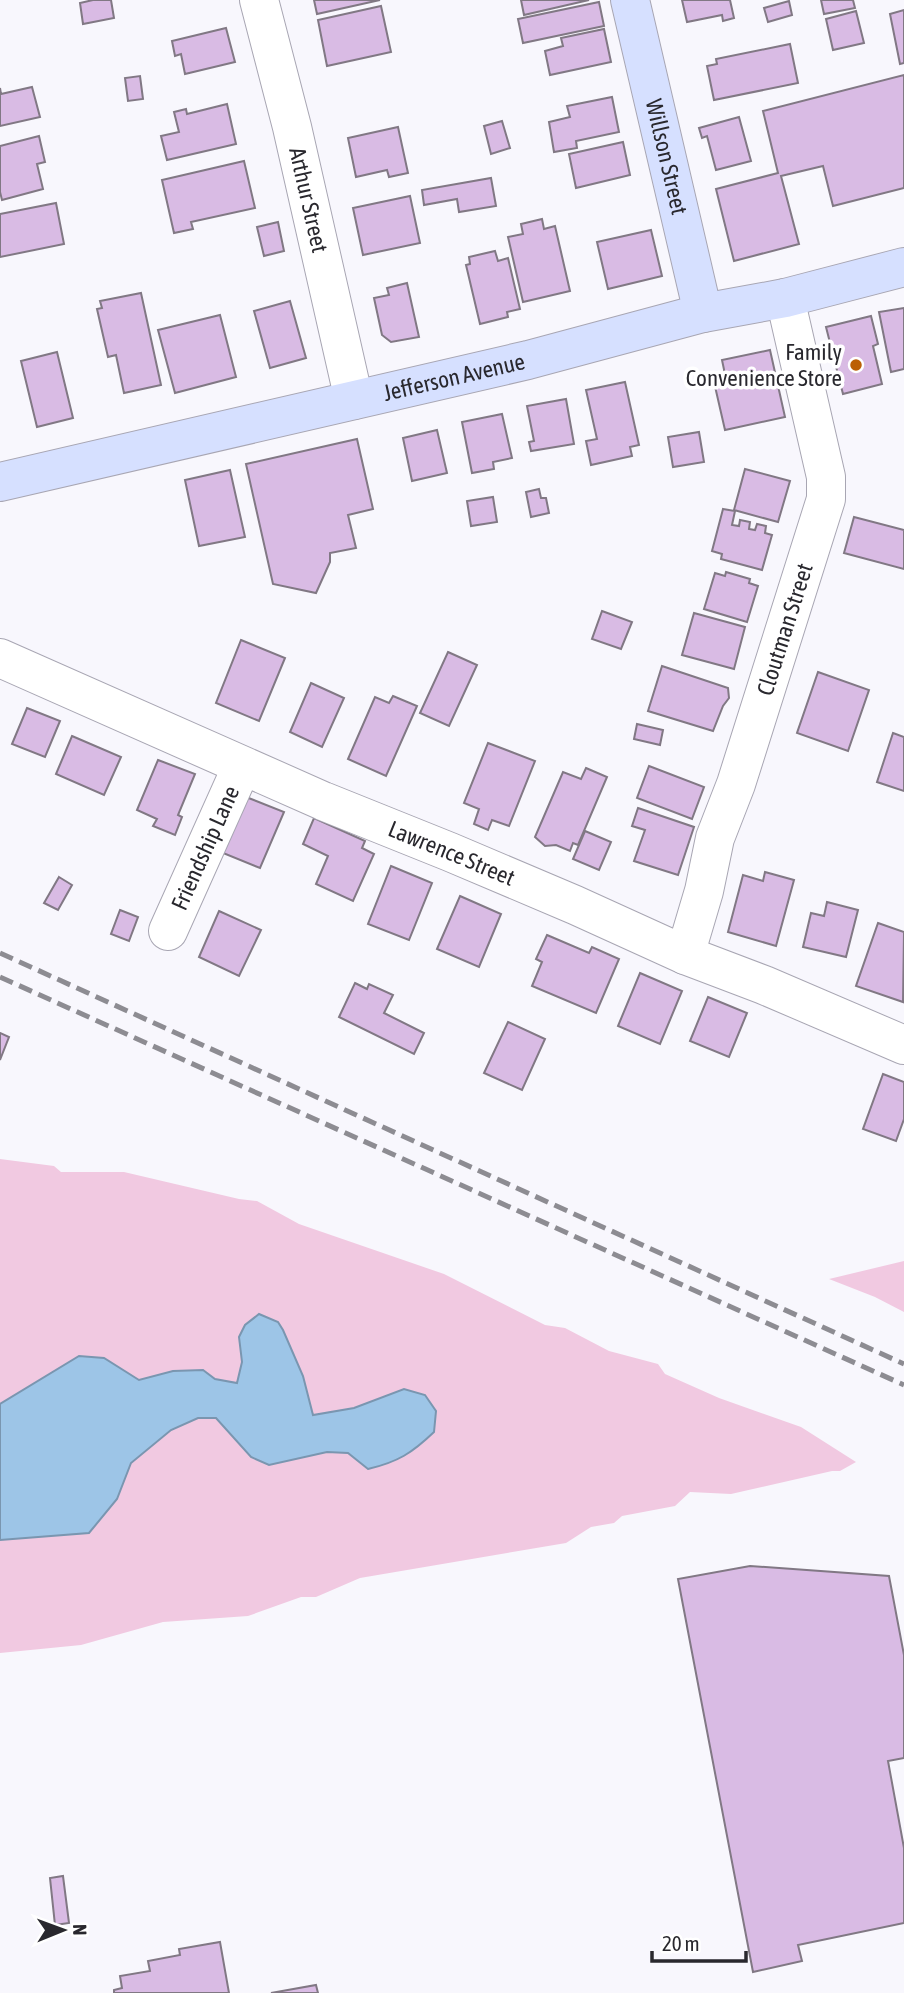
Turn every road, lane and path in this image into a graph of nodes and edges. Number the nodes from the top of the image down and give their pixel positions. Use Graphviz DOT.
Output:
graph roads {
  1 [pos="260,0"];
  2 [pos="630,0"];
  3 [pos="904,267"];
  4 [pos="785,298"];
  5 [pos="703,313"];
  6 [pos="354,400"];
  7 [pos="1,476"];
  8 [pos="0,658"];
  9 [pos="242,766"];
  10 [pos="168,931"];
  11 [pos="685,955"];
  12 [pos="904,1045"];
  1 -- 6 [label="street, Arthur Street"];
  2 -- 5 [label="main road, Willson Street"];
  3 -- 4 [label="main road, Jefferson Avenue"];
  4 -- 5 [label="main road, Jefferson Avenue"];
  4 -- 11 [label="street, Cloutman Street"];
  5 -- 6 [label="main road, Jefferson Avenue"];
  6 -- 7 [label="main road, Jefferson Avenue"];
  8 -- 9 [label="street, Lawrence Street"];
  9 -- 10 [label="street, Friendship Lane"];
  9 -- 11 [label="street, Lawrence Street"];
  11 -- 12 [label="street, Lawrence Street"];
}
